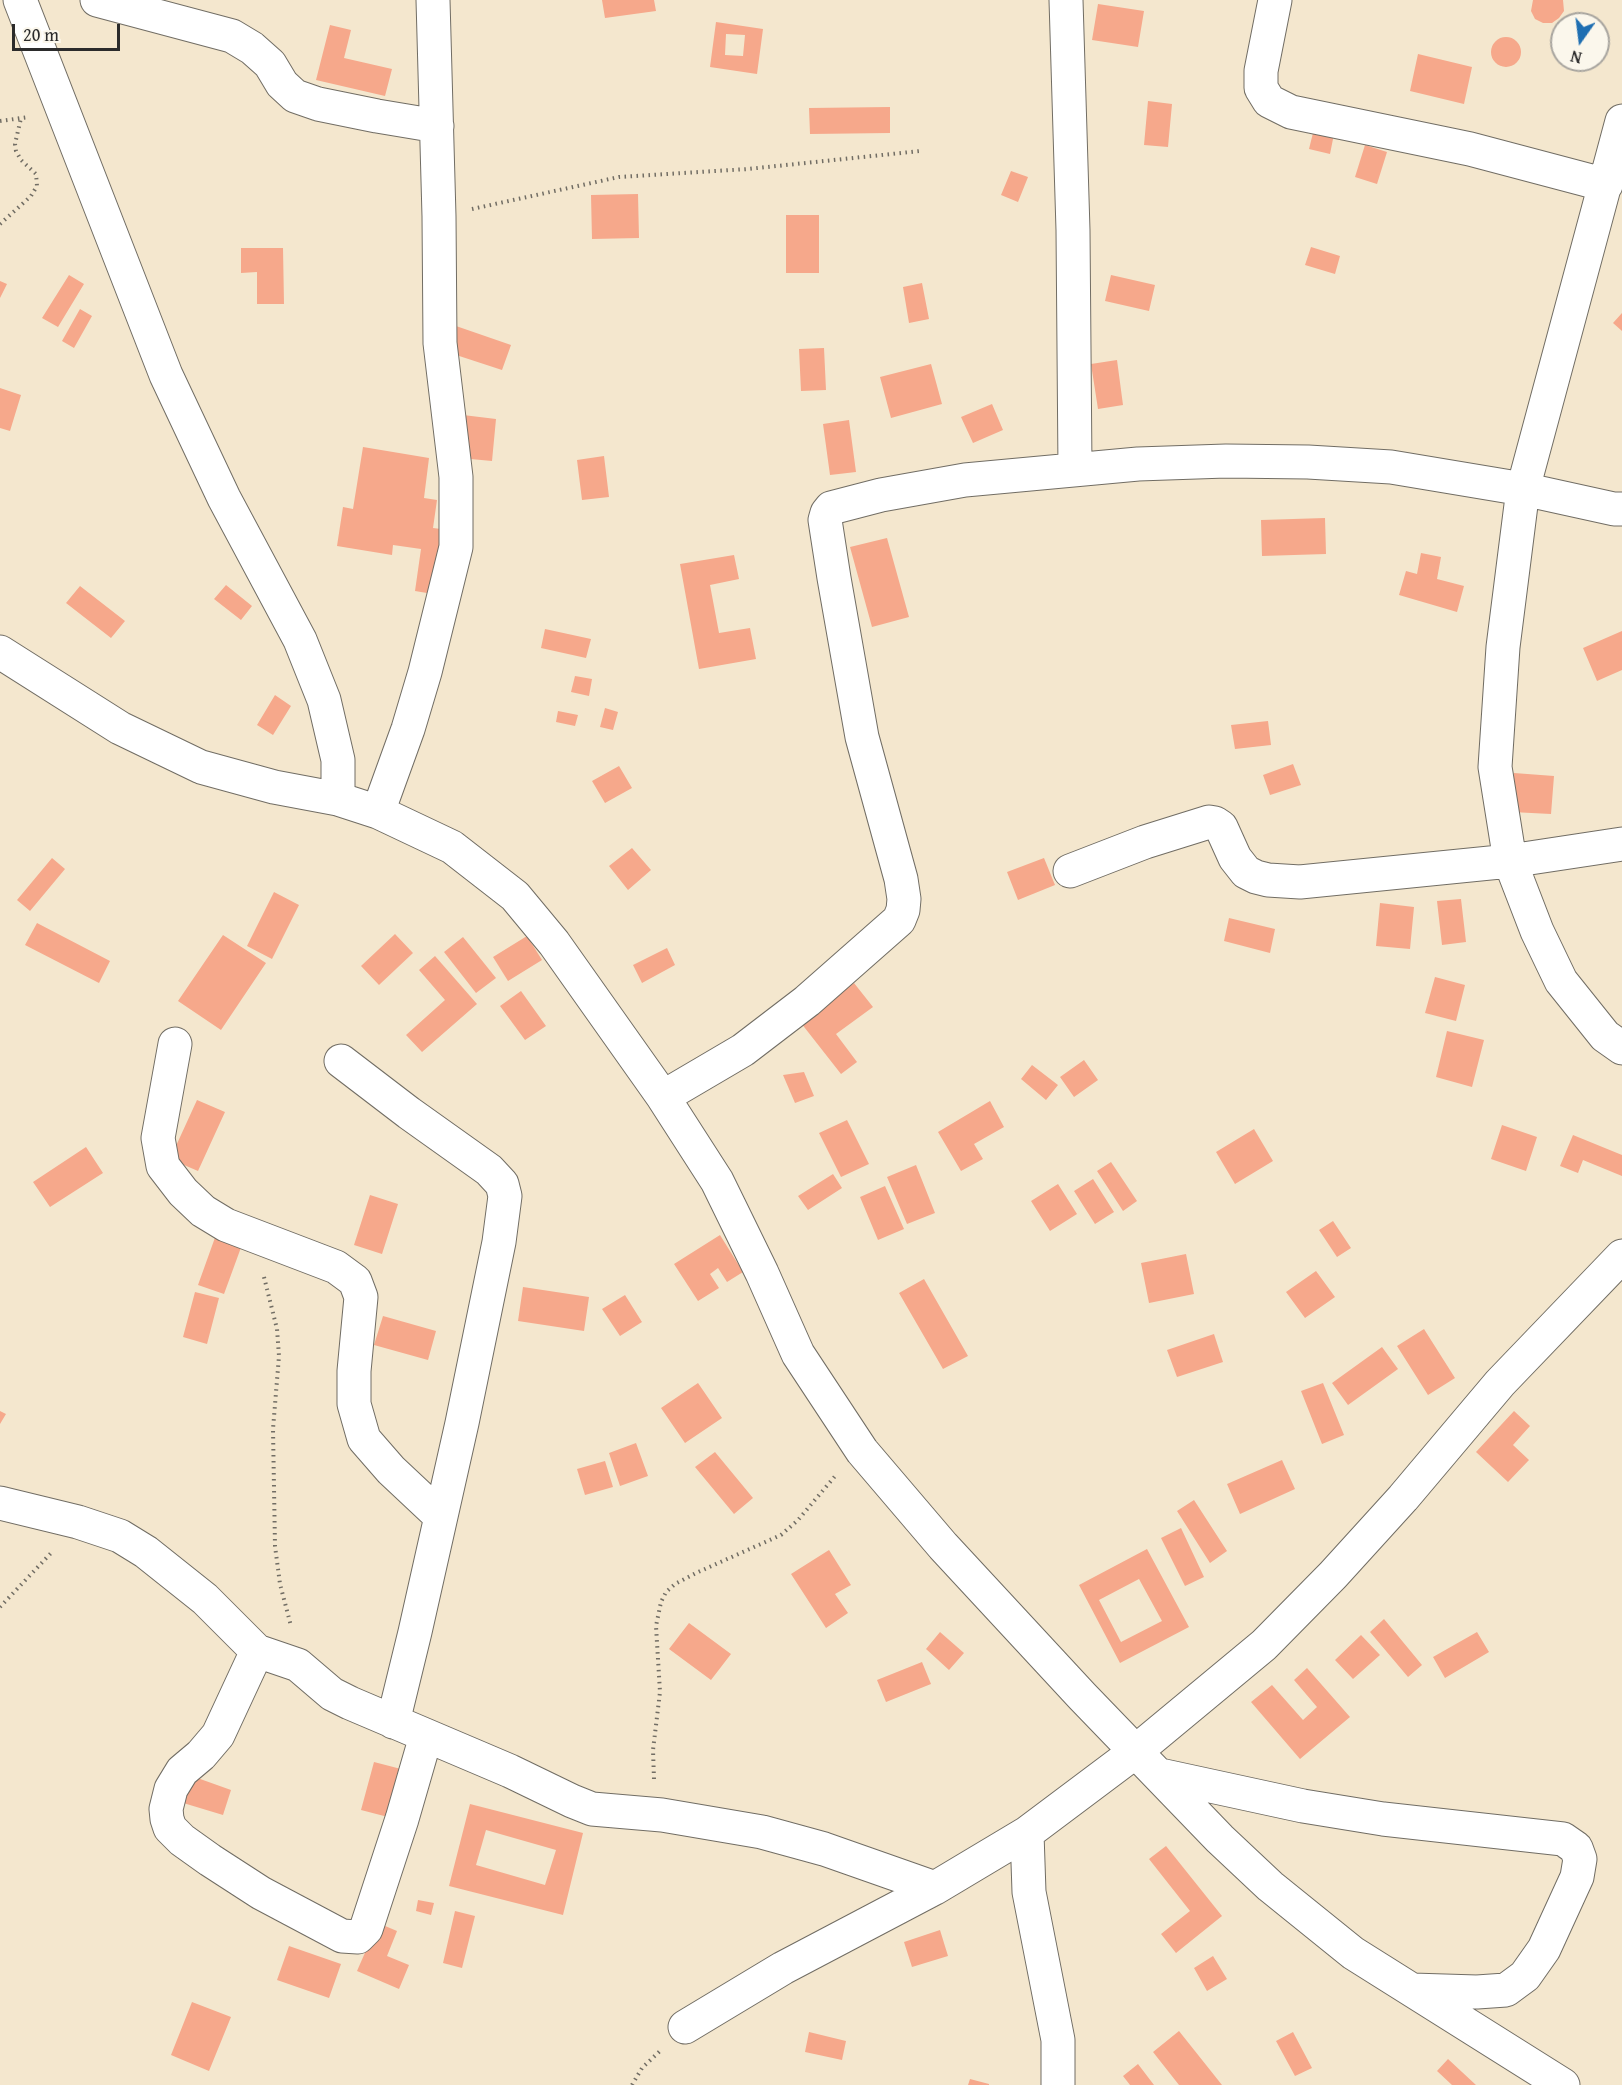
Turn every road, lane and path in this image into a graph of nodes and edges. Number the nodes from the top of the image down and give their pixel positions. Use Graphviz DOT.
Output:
graph roads {
  1 [pos="20,0"];
  2 [pos="97,0"];
  3 [pos="433,0"];
  4 [pos="1066,0"];
  5 [pos="1275,0"];
  6 [pos="21,118"];
  7 [pos="1622,122"];
  8 [pos="437,126"];
  9 [pos="920,151"];
  10 [pos="1606,185"];
  11 [pos="439,216"];
  12 [pos="0,224"];
  13 [pos="1075,468"];
  14 [pos="1523,489"];
  15 [pos="1622,509"];
  16 [pos="0,652"];
  17 [pos="338,799"];
  18 [pos="378,812"];
  19 [pos="1622,844"];
  20 [pos="1510,861"];
  21 [pos="1070,871"];
  22 [pos="175,1044"];
  23 [pos="1622,1048"];
  24 [pos="341,1061"];
  25 [pos="663,1097"];
  26 [pos="256,1236"];
  27 [pos="1622,1256"];
  28 [pos="862,1450"];
  29 [pos="0,1503"];
  30 [pos="441,1516"];
  31 [pos="78,1522"];
  32 [pos="0,1607"];
  33 [pos="257,1651"];
  34 [pos="298,1665"];
  35 [pos="393,1722"];
  36 [pos="426,1736"];
  37 [pos="1135,1752"];
  38 [pos="1160,1775"];
  39 [pos="662,1815"];
  40 [pos="1027,1833"];
  41 [pos="935,1888"];
  42 [pos="1411,1990"];
  43 [pos="686,2027"];
  44 [pos="632,2085"];
  45 [pos="1058,2085"];
  46 [pos="1563,2085"];
  1 -- 17 [label="street"];
  2 -- 8 [label="street"];
  3 -- 8 [label="street"];
  4 -- 13 [label="street"];
  5 -- 10 [label="street"];
  6 -- 12 [label="path"];
  7 -- 10 [label="street"];
  8 -- 11 [label="street"];
  9 -- 11 [label="path"];
  10 -- 14 [label="street"];
  11 -- 18 [label="street"];
  13 -- 14 [label="street"];
  13 -- 25 [label="street"];
  14 -- 15 [label="street"];
  14 -- 20 [label="street"];
  16 -- 17 [label="street"];
  17 -- 18 [label="street"];
  18 -- 25 [label="street"];
  19 -- 20 [label="street"];
  20 -- 21 [label="street"];
  20 -- 23 [label="street"];
  22 -- 26 [label="street"];
  24 -- 30 [label="street"];
  25 -- 28 [label="street"];
  26 -- 30 [label="street"];
  26 -- 34 [label="path"];
  27 -- 37 [label="street"];
  28 -- 37 [label="street"];
  28 -- 39 [label="path"];
  29 -- 31 [label="street"];
  30 -- 35 [label="street"];
  31 -- 32 [label="path"];
  31 -- 33 [label="street"];
  33 -- 34 [label="street"];
  33 -- 36 [label="street"];
  34 -- 35 [label="street"];
  35 -- 36 [label="street"];
  36 -- 39 [label="street"];
  37 -- 38 [label="street"];
  37 -- 40 [label="street"];
  38 -- 42 [label="street"];
  38 -- 42 [label="street"];
  39 -- 41 [label="street"];
  40 -- 41 [label="street"];
  40 -- 45 [label="street"];
  41 -- 43 [label="street"];
  42 -- 46 [label="street"];
  43 -- 44 [label="path"];
}
